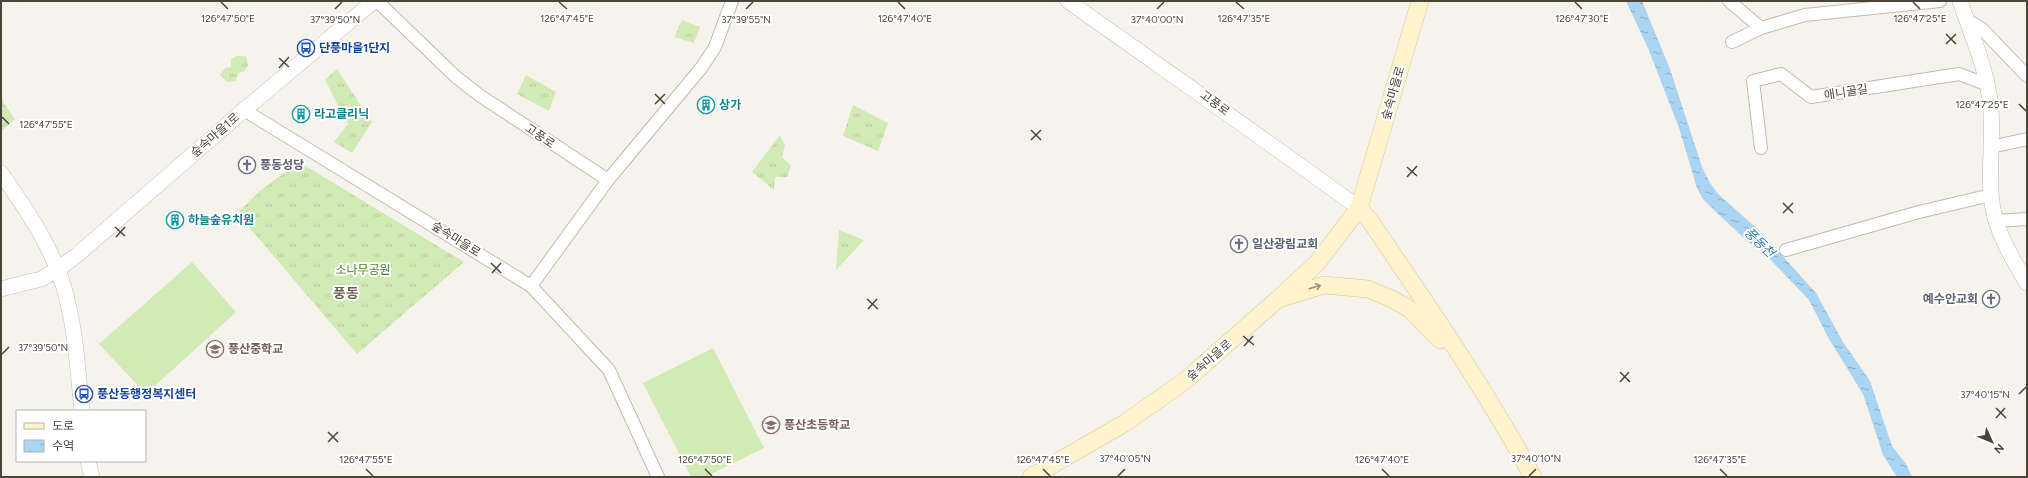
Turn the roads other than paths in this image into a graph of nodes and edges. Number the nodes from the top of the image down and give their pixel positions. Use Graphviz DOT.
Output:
graph roads {
  1 [pos="374,1"];
  2 [pos="377,1"];
  3 [pos="732,1"];
  4 [pos="1068,1"];
  5 [pos="1420,1"];
  6 [pos="1729,1"];
  7 [pos="1940,1"];
  8 [pos="1960,1"];
  9 [pos="1967,20"];
  10 [pos="1761,28"];
  11 [pos="1732,42"];
  12 [pos="2027,76"];
  13 [pos="1988,85"];
  14 [pos="244,110"];
  15 [pos="2027,139"];
  16 [pos="1991,147"];
  17 [pos="1760,148"];
  18 [pos="1,173"];
  19 [pos="608,180"];
  20 [pos="1991,195"];
  21 [pos="1359,208"];
  22 [pos="2027,219"];
  23 [pos="1995,221"];
  24 [pos="1786,250"];
  25 [pos="58,270"];
  26 [pos="2027,283"];
  27 [pos="531,286"];
  28 [pos="1,289"];
  29 [pos="1278,299"];
  30 [pos="1469,370"];
  31 [pos="82,410"];
  32 [pos="88,462"];
  33 [pos="92,477"];
  34 [pos="658,477"];
  35 [pos="1031,477"];
  36 [pos="1534,477"];
  1 -- 14 [label="street, 숲속마을1로"];
  2 -- 19 [label="street, 고풍로"];
  3 -- 19 [label="street"];
  4 -- 21 [label="street, 고풍로"];
  5 -- 21 [label="main road, 숲속마을로"];
  6 -- 10 [label="street"];
  7 -- 10 [label="street"];
  8 -- 9 [label="street"];
  9 -- 12 [label="street"];
  9 -- 13 [label="street"];
  10 -- 11 [label="street"];
  13 -- 16 [label="street"];
  13 -- 17 [label="street, 애니골길"];
  14 -- 25 [label="street, 숲속마을1로"];
  14 -- 27 [label="street, 숲속마을로"];
  15 -- 16 [label="street"];
  16 -- 20 [label="street"];
  18 -- 25 [label="street"];
  19 -- 27 [label="street"];
  20 -- 23 [label="street"];
  20 -- 24 [label="street"];
  21 -- 29 [label="main road, 숲속마을로"];
  21 -- 30 [label="main road"];
  22 -- 23 [label="street"];
  23 -- 26 [label="street"];
  25 -- 28 [label="street, 숲속마을1로"];
  25 -- 31 [label="street"];
  27 -- 34 [label="street, 숲속마을로"];
  29 -- 30 [label="main road, one-way"];
  29 -- 35 [label="main road, 숲속마을로"];
  30 -- 36 [label="main road"];
  32 -- 33 [label="street"];
}
